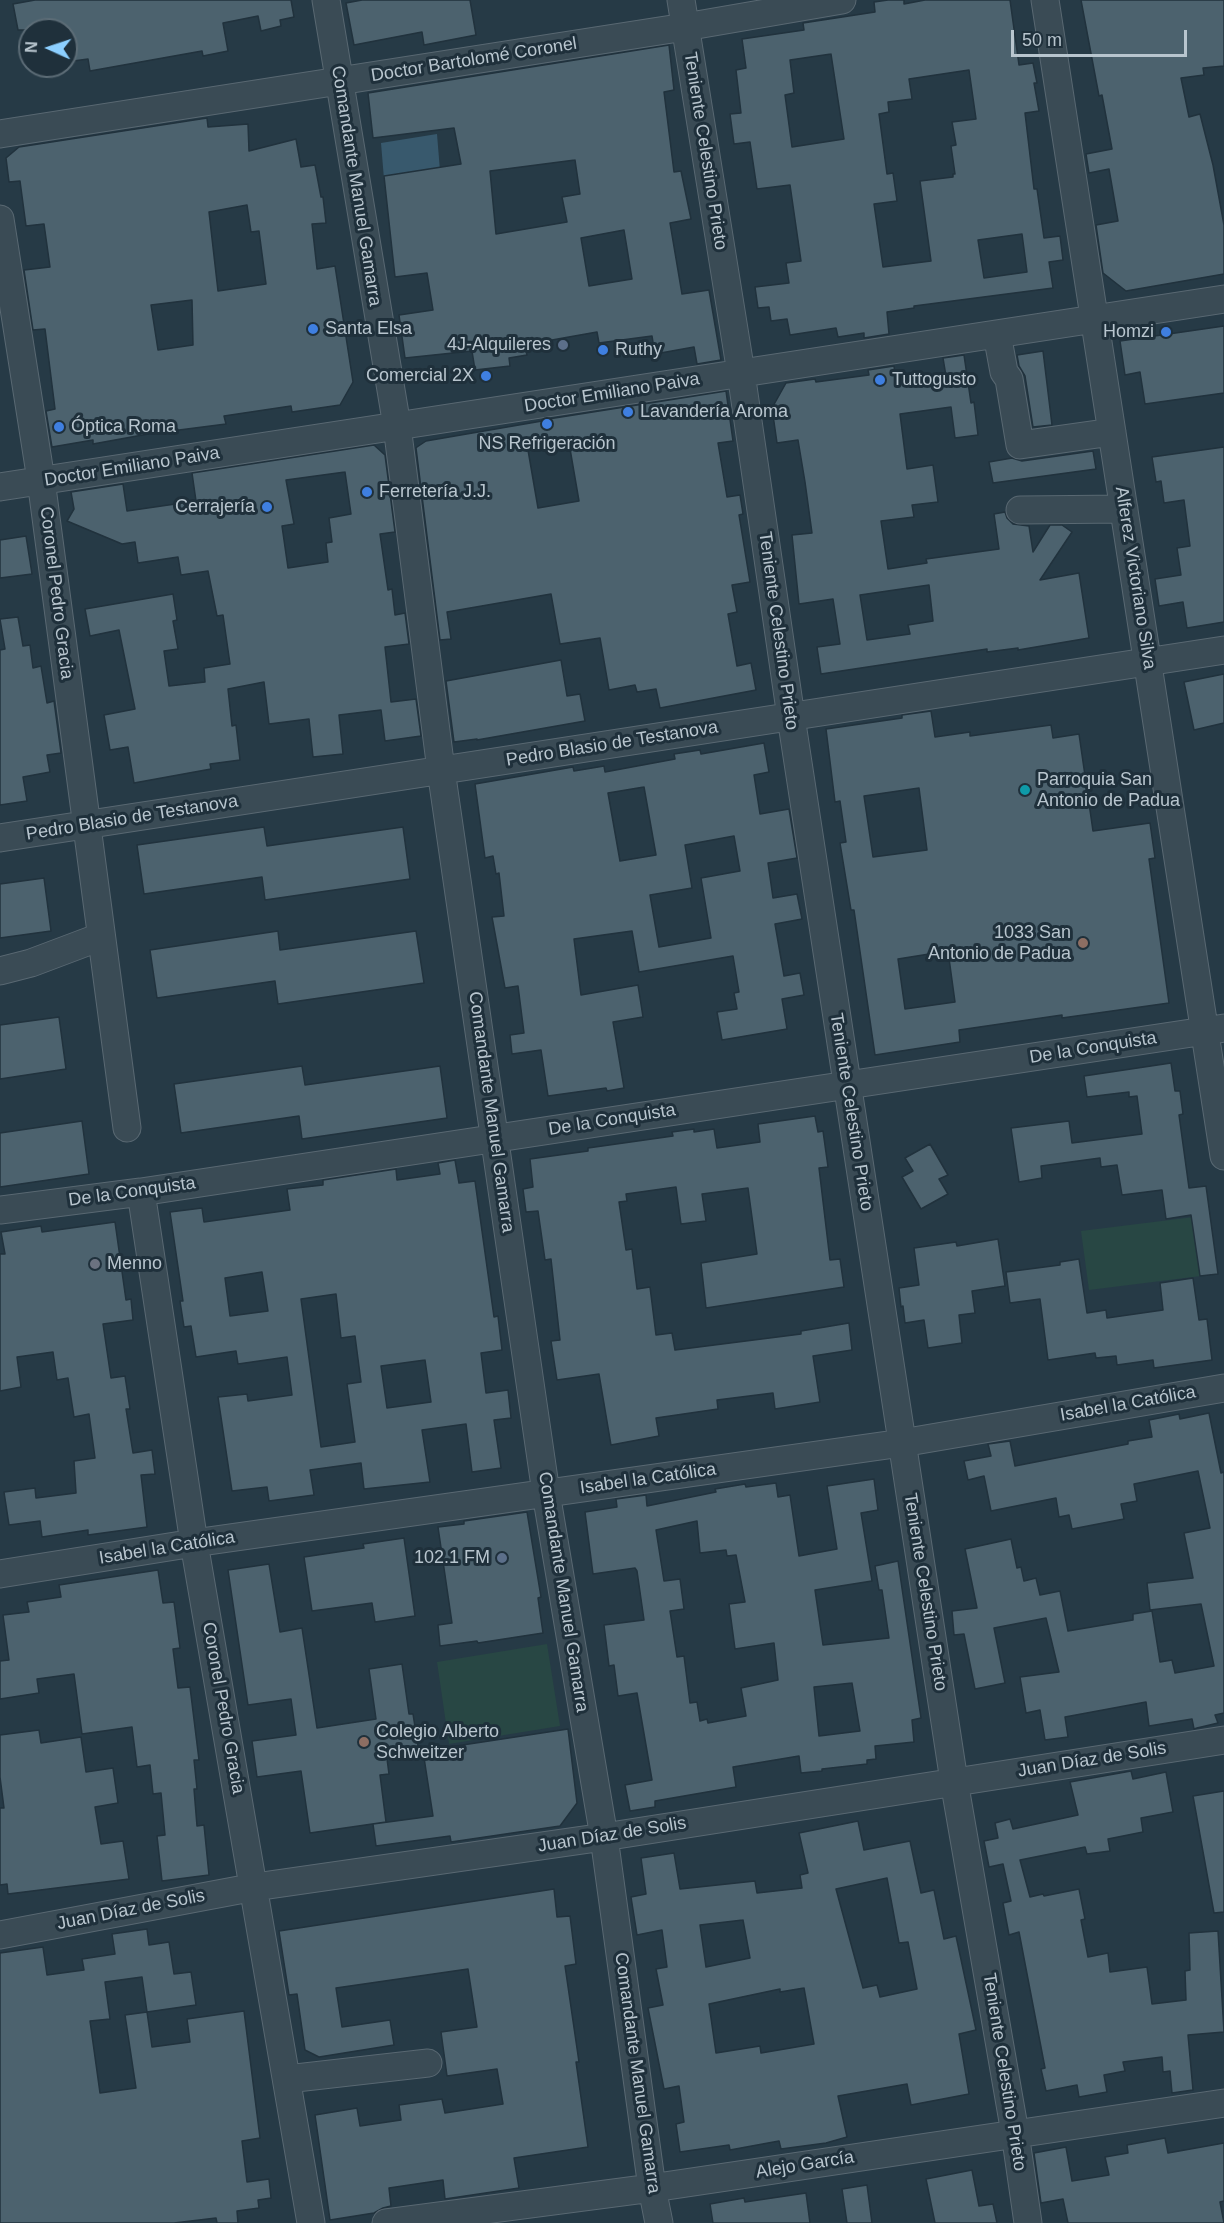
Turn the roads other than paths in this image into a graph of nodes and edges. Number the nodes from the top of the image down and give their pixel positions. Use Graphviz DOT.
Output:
graph roads {
  1 [pos="326,0"];
  2 [pos="681,0"];
  3 [pos="842,0"];
  4 [pos="1045,0"];
  5 [pos="685,27"];
  6 [pos="339,81"];
  7 [pos="0,134"];
  8 [pos="0,219"];
  9 [pos="1224,299"];
  10 [pos="1094,319"];
  11 [pos="997,334"];
  12 [pos="741,373"];
  13 [pos="397,426"];
  14 [pos="1112,432"];
  15 [pos="41,480"];
  16 [pos="0,487"];
  17 [pos="1124,509"];
  18 [pos="1020,510"];
  19 [pos="1224,650"];
  20 [pos="1148,662"];
  21 [pos="791,717"];
  22 [pos="441,770"];
  23 [pos="86,825"];
  24 [pos="0,838"];
  25 [pos="100,937"];
  26 [pos="0,971"];
  27 [pos="1214,1029"];
  28 [pos="847,1085"];
  29 [pos="127,1128"];
  30 [pos="494,1138"];
  31 [pos="1224,1156"];
  32 [pos="141,1192"];
  33 [pos="0,1210"];
  34 [pos="1224,1388"];
  35 [pos="902,1443"];
  36 [pos="546,1493"];
  37 [pos="194,1544"];
  38 [pos="0,1574"];
  39 [pos="1224,1740"];
  40 [pos="954,1781"];
  41 [pos="604,1837"];
  42 [pos="255,1887"];
  43 [pos="0,1935"];
  44 [pos="428,2063"];
  45 [pos="287,2079"];
  46 [pos="1224,2103"];
  47 [pos="1015,2133"];
  48 [pos="652,2188"];
  49 [pos="311,2223"];
  50 [pos="386,2223"];
  51 [pos="659,2223"];
  52 [pos="1028,2223"];
  1 -- 6 [label="street, Comandante Manuel Gamarra"];
  2 -- 5 [label="street, Teniente Celestino Prieto"];
  3 -- 5 [label="street, Doctor Bartolomé Coronel"];
  4 -- 10 [label="street, Alferez Victoriano Silva"];
  5 -- 6 [label="street, Doctor Bartolomé Coronel"];
  5 -- 12 [label="street, Teniente Celestino Prieto"];
  6 -- 7 [label="street, Doctor Bartolomé Coronel"];
  6 -- 13 [label="street, Comandante Manuel Gamarra"];
  8 -- 15 [label="street, Coronel Pedro Gracia"];
  9 -- 10 [label="street, Doctor Emiliano Paiva"];
  10 -- 11 [label="street, Doctor Emiliano Paiva"];
  10 -- 14 [label="street, Alferez Victoriano Silva"];
  11 -- 12 [label="street, Doctor Emiliano Paiva"];
  11 -- 14 [label="street"];
  12 -- 13 [label="street, Doctor Emiliano Paiva"];
  12 -- 21 [label="street, Teniente Celestino Prieto"];
  13 -- 15 [label="street, Doctor Emiliano Paiva"];
  13 -- 22 [label="street, Comandante Manuel Gamarra"];
  14 -- 17 [label="street, Alferez Victoriano Silva"];
  15 -- 16 [label="street, Doctor Emiliano Paiva"];
  15 -- 23 [label="street, Coronel Pedro Gracia"];
  17 -- 18 [label="street"];
  17 -- 20 [label="street, Alferez Victoriano Silva"];
  19 -- 20 [label="street, Pedro Blasio de Testanova"];
  20 -- 21 [label="street, Pedro Blasio de Testanova"];
  20 -- 27 [label="street, Alferez Victoriano Silva"];
  21 -- 22 [label="street, Pedro Blasio de Testanova"];
  21 -- 28 [label="street, Teniente Celestino Prieto"];
  22 -- 23 [label="street, Pedro Blasio de Testanova"];
  22 -- 30 [label="street, Comandante Manuel Gamarra"];
  23 -- 24 [label="street, Pedro Blasio de Testanova"];
  23 -- 25 [label="street, Coronel Pedro Gracia"];
  25 -- 26 [label="street"];
  25 -- 29 [label="street, Coronel Pedro Gracia"];
  27 -- 28 [label="street, De la Conquista"];
  27 -- 31 [label="street, Alferez Victoriano Silva"];
  28 -- 30 [label="street, De la Conquista"];
  28 -- 35 [label="street, Teniente Celestino Prieto"];
  30 -- 32 [label="street, De la Conquista"];
  30 -- 36 [label="street, Comandante Manuel Gamarra"];
  32 -- 33 [label="street, De la Conquista"];
  32 -- 37 [label="street, Coronel Pedro Gracia"];
  34 -- 35 [label="street, Isabel la Católica"];
  35 -- 36 [label="street, Isabel la Católica"];
  35 -- 40 [label="street, Teniente Celestino Prieto"];
  36 -- 37 [label="street, Isabel la Católica"];
  36 -- 41 [label="street, Comandante Manuel Gamarra"];
  37 -- 38 [label="street, Isabel la Católica"];
  37 -- 42 [label="street, Coronel Pedro Gracia"];
  39 -- 40 [label="street, Juan Díaz de Solis"];
  40 -- 41 [label="street, Juan Díaz de Solis"];
  40 -- 47 [label="street, Teniente Celestino Prieto"];
  41 -- 42 [label="street, Juan Díaz de Solis"];
  41 -- 48 [label="street, Comandante Manuel Gamarra"];
  42 -- 43 [label="street, Juan Díaz de Solis"];
  42 -- 45 [label="street, Coronel Pedro Gracia"];
  44 -- 45 [label="street"];
  45 -- 49 [label="street, Coronel Pedro Gracia"];
  46 -- 47 [label="street, Alejo García"];
  47 -- 48 [label="street, Alejo García"];
  47 -- 52 [label="street, Teniente Celestino Prieto"];
  48 -- 50 [label="street, Alejo García"];
  48 -- 51 [label="street, Comandante Manuel Gamarra"];
}
